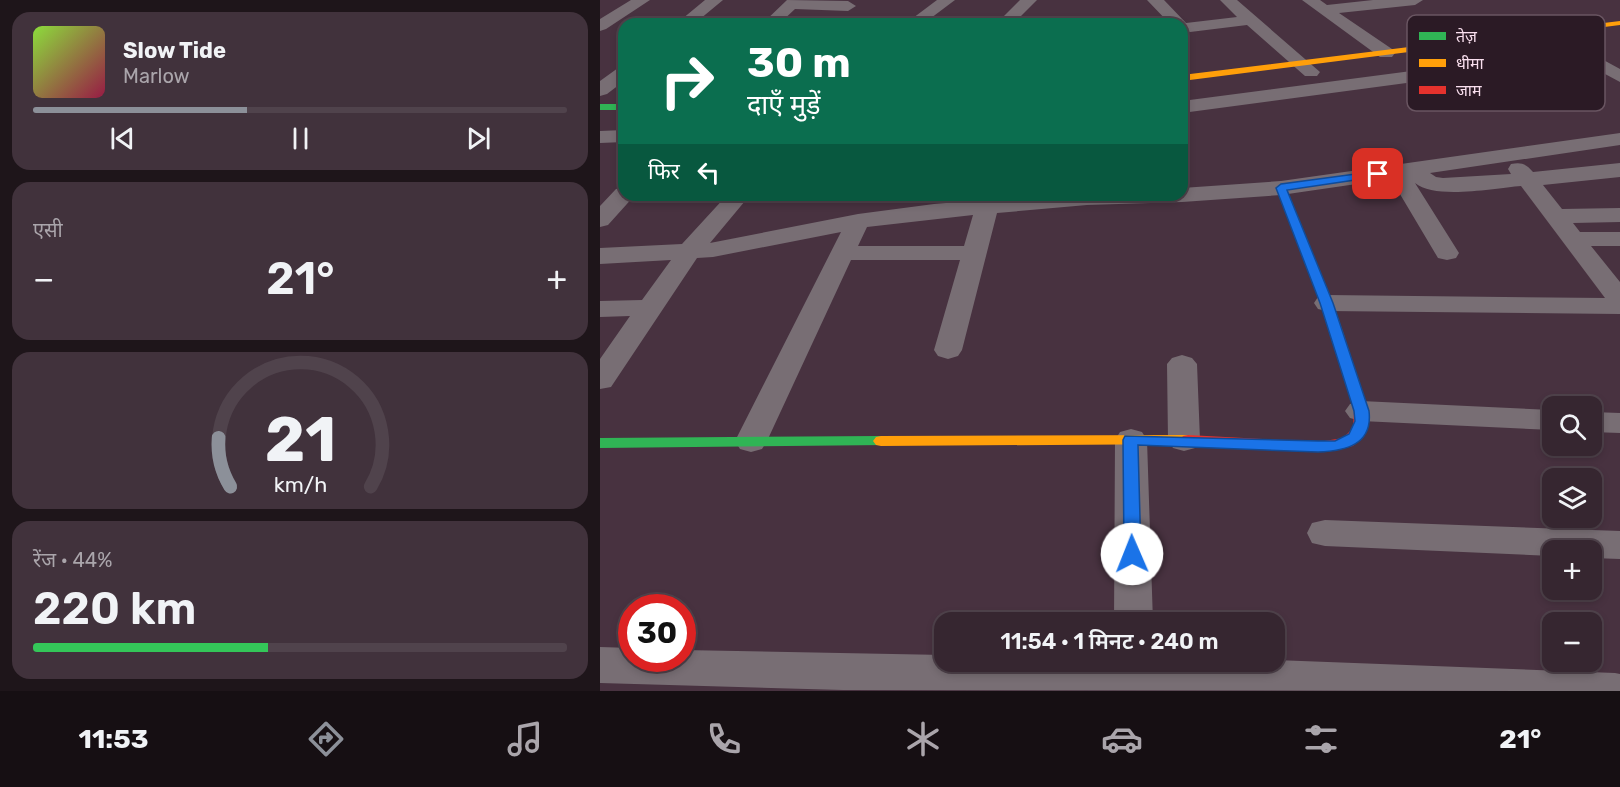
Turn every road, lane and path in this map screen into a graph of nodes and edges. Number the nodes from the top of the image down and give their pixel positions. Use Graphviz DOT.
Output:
graph roads {
  1 [pos="642,0"];
  2 [pos="715,0"];
  3 [pos="947,0"];
  4 [pos="1029,0"];
  5 [pos="1155,0"];
  6 [pos="1228,0"];
  7 [pos="1415,0"];
  8 [pos="793,2"];
  9 [pos="851,3"];
  10 [pos="1317,5"];
  11 [pos="692,18"];
  12 [pos="776,18"];
  13 [pos="837,18"];
  14 [pos="922,18"];
  15 [pos="1010,18"];
  16 [pos="1173,18"];
  17 [pos="1252,20"];
  18 [pos="1620,23"];
  19 [pos="1605,25"];
  20 [pos="600,26"];
  21 [pos="1188,27"];
  22 [pos="1620,34"];
  23 [pos="1605,36"];
  24 [pos="1407,50"];
  25 [pos="1386,53"];
  26 [pos="1407,57"];
  27 [pos="600,68"];
  28 [pos="1305,68"];
  29 [pos="618,70"];
  30 [pos="618,75"];
  31 [pos="1407,77"];
  32 [pos="1188,78"];
  33 [pos="1188,87"];
  34 [pos="600,90"];
  35 [pos="600,96"];
  36 [pos="618,96"];
  37 [pos="1188,106"];
  38 [pos="600,107"];
  39 [pos="618,107"];
  40 [pos="600,117"];
  41 [pos="618,117"];
  42 [pos="618,136"];
  43 [pos="600,137"];
  44 [pos="1620,139"];
  45 [pos="1508,154"];
  46 [pos="1404,170"];
  47 [pos="1617,174"];
  48 [pos="1574,176"];
  49 [pos="1528,180"];
  50 [pos="1281,188"];
  51 [pos="1188,195"];
  52 [pos="618,200"];
  53 [pos="735,201"];
  54 [pos="884,201"];
  55 [pos="1042,201"];
  56 [pos="987,206"];
  57 [pos="1615,215"];
  58 [pos="1557,216"];
  59 [pos="869,219"];
  60 [pos="600,220"];
  61 [pos="1575,239"];
  62 [pos="1620,239"];
  63 [pos="688,253"];
  64 [pos="843,253"];
  65 [pos="976,253"];
  66 [pos="1447,253"];
  67 [pos="600,256"];
  68 [pos="1608,268"];
  69 [pos="1620,300"];
  70 [pos="1327,303"];
  71 [pos="1620,306"];
  72 [pos="648,308"];
  73 [pos="600,309"];
  74 [pos="948,350"];
  75 [pos="1182,364"];
  76 [pos="600,380"];
  77 [pos="1361,411"];
  78 [pos="1542,420"];
  79 [pos="1602,422"];
  80 [pos="1620,423"];
  81 [pos="1131,440"];
  82 [pos="1184,440"];
  83 [pos="751,441"];
  84 [pos="600,443"];
  85 [pos="1325,533"];
  86 [pos="1620,545"];
  87 [pos="1134,612"];
  88 [pos="600,665"];
  89 [pos="1135,675"];
  90 [pos="840,681"];
  91 [pos="1615,691"];
  1 -- 20 [label="street"];
  2 -- 11 [label="street"];
  3 -- 14 [label="street"];
  4 -- 15 [label="street"];
  5 -- 16 [label="street"];
  6 -- 17 [label="street"];
  7 -- 10 [label="street"];
  8 -- 9 [label="street"];
  8 -- 12 [label="street"];
  9 -- 13 [label="street"];
  10 -- 25 [label="street"];
  17 -- 21 [label="street"];
  17 -- 28 [label="street"];
  18 -- 19 [label="main road"];
  22 -- 23 [label="main road"];
  24 -- 25 [label="main road"];
  25 -- 28 [label="main road"];
  26 -- 28 [label="main road"];
  27 -- 29 [label="street"];
  28 -- 32 [label="main road"];
  28 -- 33 [label="main road"];
  30 -- 34 [label="street"];
  31 -- 37 [label="street"];
  35 -- 36 [label="street"];
  38 -- 39 [label="main road"];
  40 -- 41 [label="main road"];
  42 -- 43 [label="street"];
  44 -- 45 [label="street"];
  45 -- 46 [label="street"];
  45 -- 49 [label="street"];
  46 -- 49 [label="street"];
  46 -- 50 [label="street"];
  46 -- 66 [label="street"];
  47 -- 48 [label="street"];
  48 -- 49 [label="street"];
  48 -- 57 [label="street"];
  49 -- 58 [label="street"];
  50 -- 51 [label="street"];
  50 -- 70 [label="main road"];
  52 -- 60 [label="street"];
  53 -- 63 [label="street"];
  54 -- 59 [label="street"];
  55 -- 56 [label="street"];
  56 -- 59 [label="street"];
  56 -- 65 [label="street"];
  57 -- 58 [label="street"];
  58 -- 61 [label="street"];
  59 -- 63 [label="street"];
  59 -- 64 [label="street"];
  61 -- 62 [label="street"];
  61 -- 68 [label="street"];
  63 -- 67 [label="street"];
  63 -- 72 [label="street"];
  64 -- 65 [label="street"];
  64 -- 83 [label="street"];
  65 -- 74 [label="street"];
  68 -- 69 [label="street"];
  70 -- 71 [label="street"];
  70 -- 77 [label="main road"];
  72 -- 73 [label="street"];
  72 -- 76 [label="street"];
  75 -- 82 [label="street"];
  77 -- 78 [label="street"];
  77 -- 82 [label="main road"];
  79 -- 80 [label="street"];
  81 -- 82 [label="main road"];
  81 -- 83 [label="main road"];
  81 -- 87 [label="street"];
  83 -- 84 [label="main road"];
  85 -- 86 [label="street"];
  88 -- 90 [label="street"];
  89 -- 90 [label="street"];
  89 -- 91 [label="street"];
}
